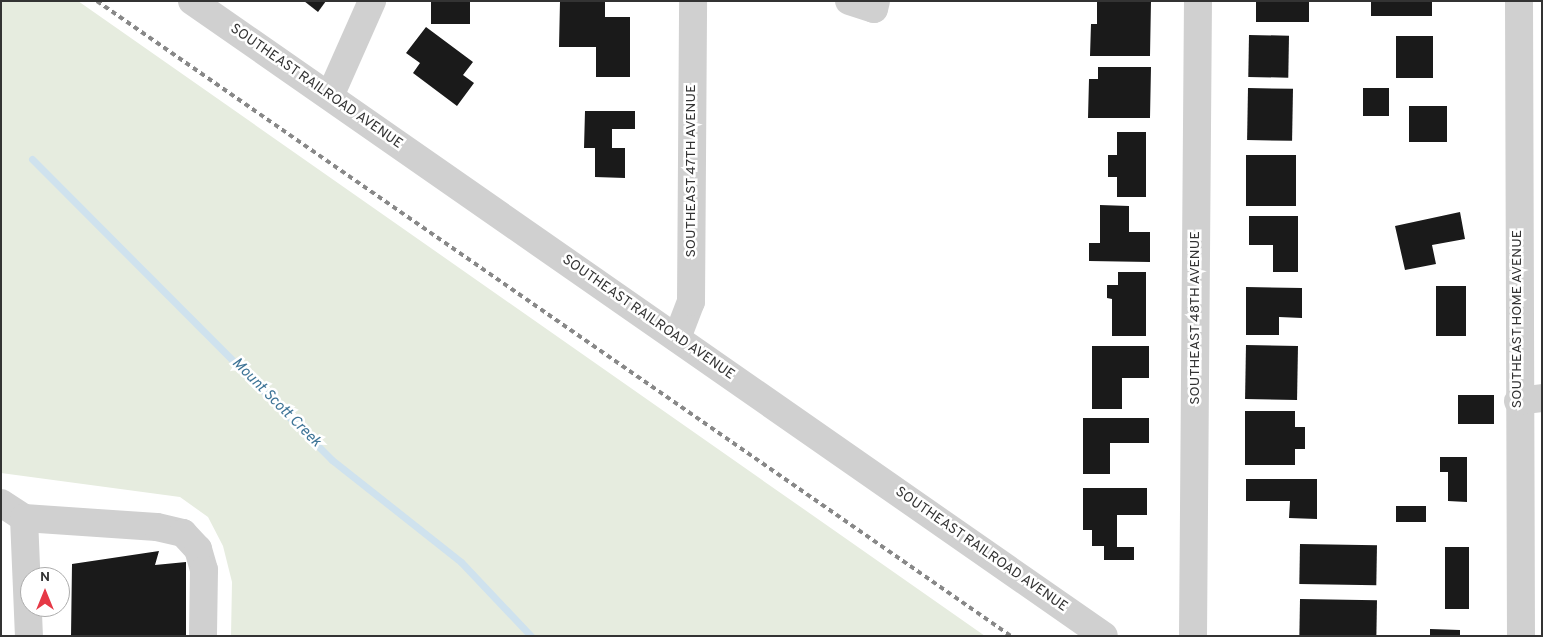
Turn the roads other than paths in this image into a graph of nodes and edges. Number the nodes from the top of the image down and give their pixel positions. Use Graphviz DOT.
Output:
graph roads {
  1 [pos="192,1"];
  2 [pos="372,1"];
  3 [pos="693,1"];
  4 [pos="848,1"];
  5 [pos="876,1"];
  6 [pos="1198,1"];
  7 [pos="1519,1"];
  8 [pos="330,96"];
  9 [pos="1531,108"];
  10 [pos="677,338"];
  11 [pos="1530,400"];
  12 [pos="1,503"];
  13 [pos="24,518"];
  14 [pos="29,636"];
  15 [pos="203,636"];
  16 [pos="1104,636"];
  17 [pos="1193,636"];
  18 [pos="1520,636"];
  1 -- 8 [label="street, SOUTHEAST RAILROAD AVENUE"];
  2 -- 8 [label="street"];
  3 -- 10 [label="street, SOUTHEAST 47TH AVENUE"];
  4 -- 5 [label="street"];
  6 -- 17 [label="street, SOUTHEAST 48TH AVENUE"];
  7 -- 9 [label="street, SOUTHEAST HOME AVENUE"];
  8 -- 10 [label="street, SOUTHEAST RAILROAD AVENUE"];
  9 -- 11 [label="street, SOUTHEAST HOME AVENUE"];
  10 -- 16 [label="street, SOUTHEAST RAILROAD AVENUE"];
  11 -- 18 [label="street, SOUTHEAST HOME AVENUE"];
  12 -- 13 [label="street"];
  13 -- 14 [label="street"];
  13 -- 15 [label="street"];
}
